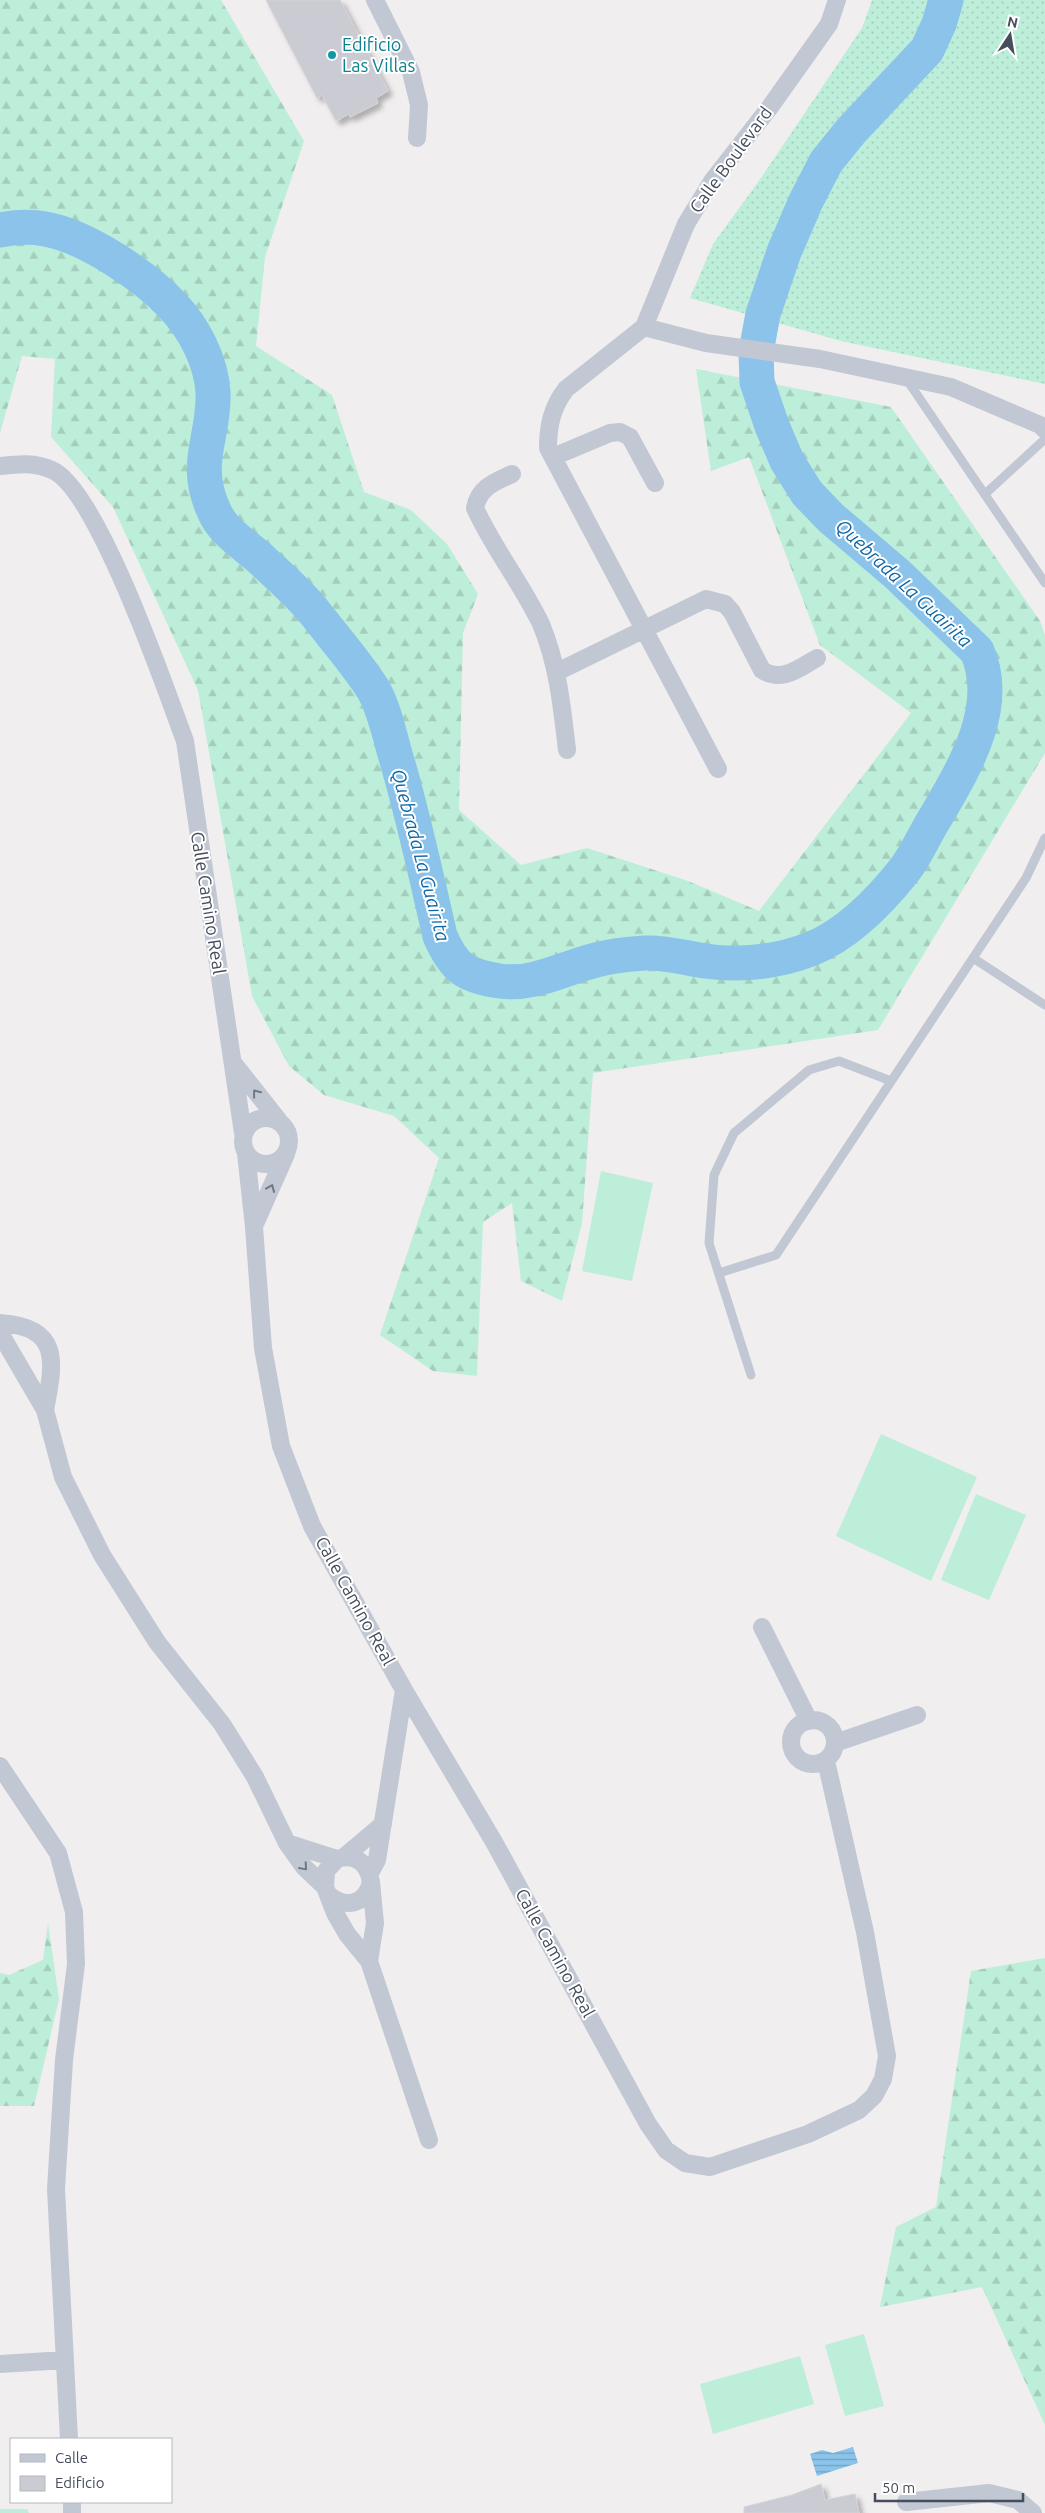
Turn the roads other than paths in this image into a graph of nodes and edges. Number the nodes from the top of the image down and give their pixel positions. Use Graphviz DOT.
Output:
graph roads {
  1 [pos="375,0"];
  2 [pos="836,0"];
  3 [pos="417,138"];
  4 [pos="644,327"];
  5 [pos="906,377"];
  6 [pos="1045,430"];
  7 [pos="1045,439"];
  8 [pos="553,457"];
  9 [pos="0,466"];
  10 [pos="512,474"];
  11 [pos="656,483"];
  12 [pos="985,494"];
  13 [pos="1045,583"];
  14 [pos="644,629"];
  15 [pos="817,658"];
  16 [pos="557,672"];
  17 [pos="567,750"];
  18 [pos="718,769"];
  19 [pos="1045,838"];
  20 [pos="973,958"];
  21 [pos="1045,1004"];
  22 [pos="234,1064"];
  23 [pos="891,1081"];
  24 [pos="279,1121"];
  25 [pos="243,1133"];
  26 [pos="288,1149"];
  27 [pos="246,1153"];
  28 [pos="254,1227"];
  29 [pos="719,1273"];
  30 [pos="0,1323"];
  31 [pos="0,1333"];
  32 [pos="750,1376"];
  33 [pos="45,1410"];
  34 [pos="762,1627"];
  35 [pos="404,1690"];
  36 [pos="916,1715"];
  37 [pos="809,1720"];
  38 [pos="835,1743"];
  39 [pos="826,1761"];
  40 [pos="0,1766"];
  41 [pos="383,1824"];
  42 [pos="287,1843"];
  43 [pos="340,1858"];
  44 [pos="371,1878"];
  45 [pos="327,1891"];
  46 [pos="375,1923"];
  47 [pos="347,1934"];
  48 [pos="369,1961"];
  49 [pos="429,2140"];
  50 [pos="65,2360"];
  51 [pos="0,2364"];
  52 [pos="69,2438"];
  53 [pos="906,2502"];
  54 [pos="1033,2513"];
  1 -- 3 [label="street"];
  2 -- 4 [label="street, Calle Boulevard"];
  4 -- 5 [label="street"];
  4 -- 8 [label="street"];
  5 -- 6 [label="street"];
  5 -- 12 [label="lane"];
  7 -- 12 [label="lane"];
  8 -- 11 [label="street"];
  8 -- 14 [label="street"];
  9 -- 22 [label="street, Calle Camino Real"];
  10 -- 16 [label="street"];
  12 -- 13 [label="lane"];
  14 -- 15 [label="street"];
  14 -- 16 [label="street"];
  14 -- 18 [label="street"];
  16 -- 17 [label="street"];
  19 -- 20 [label="lane"];
  20 -- 21 [label="lane"];
  20 -- 23 [label="lane"];
  24 -- 22 [label="street, Calle Camino Real, one-way"];
  22 -- 25 [label="street, Calle Camino Real"];
  23 -- 29 [label="lane"];
  23 -- 29 [label="lane"];
  24 -- 25 [label="street"];
  24 -- 26 [label="street, Calle Camino Real"];
  25 -- 27 [label="street, Calle Camino Real"];
  26 -- 27 [label="street"];
  28 -- 26 [label="street, Calle Camino Real, one-way"];
  27 -- 28 [label="street, Calle Camino Real"];
  28 -- 35 [label="street, Calle Camino Real"];
  29 -- 32 [label="lane"];
  30 -- 33 [label="street"];
  31 -- 33 [label="street"];
  33 -- 42 [label="street"];
  34 -- 37 [label="street"];
  35 -- 39 [label="street, Calle Camino Real"];
  35 -- 41 [label="street"];
  36 -- 38 [label="street"];
  37 -- 38 [label="street"];
  37 -- 39 [label="street"];
  38 -- 39 [label="street"];
  40 -- 50 [label="street"];
  41 -- 43 [label="street"];
  41 -- 44 [label="street"];
  42 -- 43 [label="street"];
  42 -- 45 [label="street, one-way"];
  43 -- 44 [label="street"];
  43 -- 45 [label="street"];
  44 -- 45 [label="street"];
  44 -- 46 [label="street"];
  45 -- 47 [label="street"];
  46 -- 47 [label="street"];
  46 -- 48 [label="street"];
  47 -- 48 [label="street"];
  48 -- 49 [label="street"];
  50 -- 51 [label="street"];
  50 -- 52 [label="street"];
  53 -- 54 [label="street"];
}
